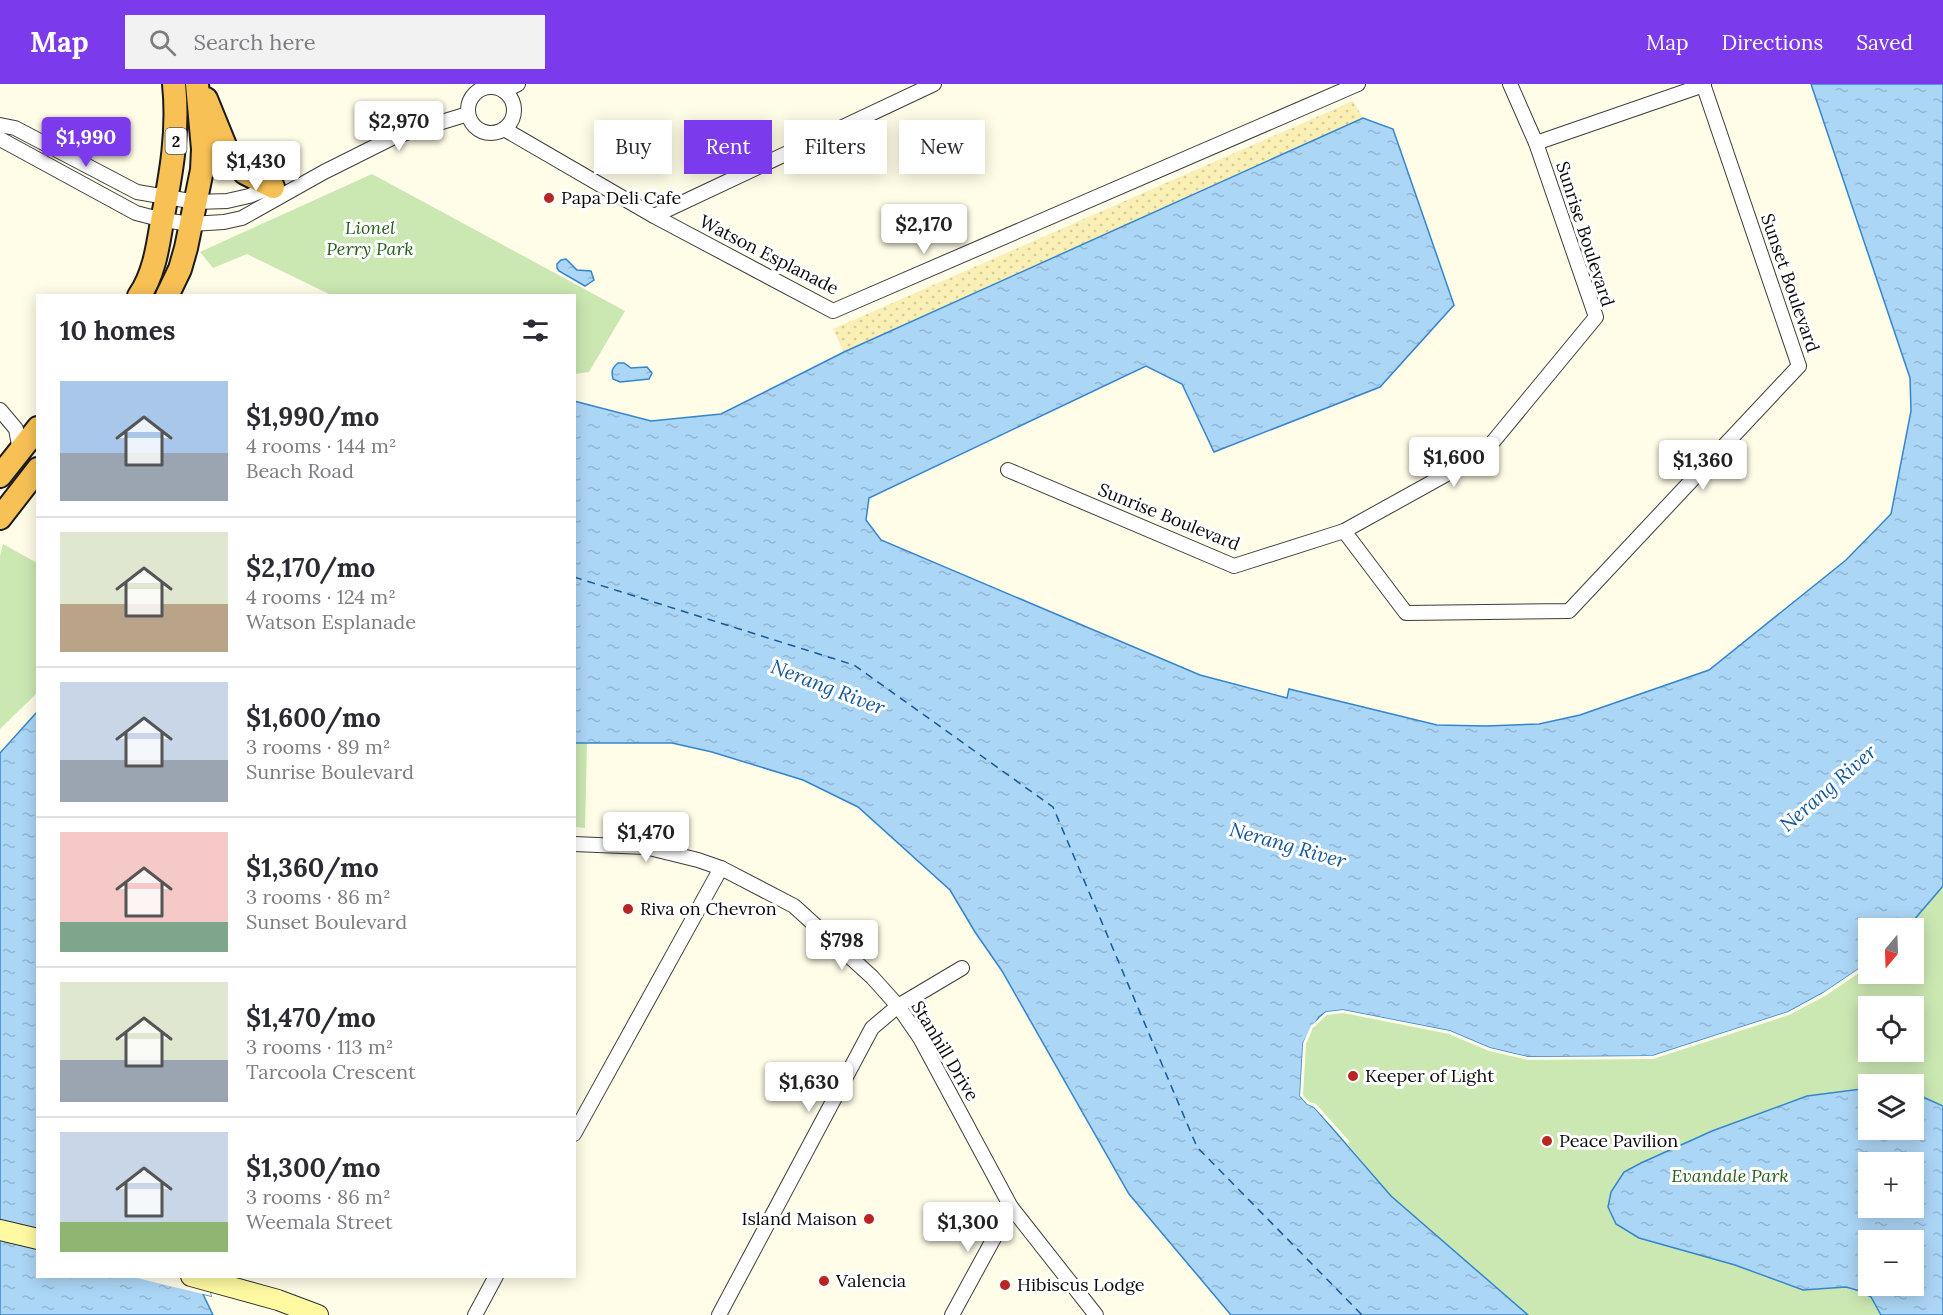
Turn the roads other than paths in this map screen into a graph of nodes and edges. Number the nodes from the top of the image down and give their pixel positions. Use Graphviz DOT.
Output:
graph roads {
  1 [pos="174,84"];
  2 [pos="198,84"];
  3 [pos="518,84"];
  4 [pos="934,84"];
  5 [pos="1358,84"];
  6 [pos="1510,84"];
  7 [pos="1703,85"];
  8 [pos="504,91"];
  9 [pos="468,114"];
  10 [pos="0,125"];
  11 [pos="504,129"];
  12 [pos="0,139"];
  13 [pos="1536,143"];
  14 [pos="324,172"];
  15 [pos="273,187"];
  16 [pos="168,198"];
  17 [pos="193,213"];
  18 [pos="654,216"];
  19 [pos="163,220"];
  20 [pos="140,294"];
  21 [pos="167,294"];
  22 [pos="0,410"];
  23 [pos="36,431"];
  24 [pos="20,451"];
  25 [pos="1008,470"];
  26 [pos="36,473"];
  27 [pos="0,476"];
  28 [pos="0,518"];
  29 [pos="1344,531"];
  30 [pos="576,844"];
  31 [pos="721,868"];
  32 [pos="962,968"];
  33 [pos="898,1006"];
  34 [pos="576,1130"];
  35 [pos="1011,1207"];
  36 [pos="0,1230"];
  37 [pos="36,1239"];
  38 [pos="198,1278"];
  39 [pos="494,1278"];
  40 [pos="318,1315"];
  41 [pos="475,1315"];
  42 [pos="719,1315"];
  43 [pos="951,1315"];
  44 [pos="1096,1315"];
  1 -- 16 [label="highway, 2"];
  2 -- 15 [label="highway"];
  2 -- 17 [label="highway, 2"];
  3 -- 8 [label="street"];
  4 -- 18 [label="street"];
  5 -- 18 [label="street, Watson Esplanade"];
  6 -- 13 [label="street, Sunrise Boulevard"];
  7 -- 13 [label="street"];
  7 -- 29 [label="street, Sunset Boulevard"];
  8 -- 9 [label="street"];
  8 -- 11 [label="street"];
  9 -- 11 [label="street"];
  9 -- 14 [label="street"];
  10 -- 16 [label="street"];
  11 -- 18 [label="street, Watson Esplanade"];
  12 -- 19 [label="street"];
  13 -- 29 [label="street, Sunrise Boulevard"];
  14 -- 15 [label="street"];
  14 -- 17 [label="street"];
  15 -- 17 [label="street"];
  16 -- 17 [label="street"];
  16 -- 19 [label="highway, 2"];
  17 -- 19 [label="street"];
  17 -- 21 [label="highway, 2"];
  19 -- 20 [label="highway, 2"];
  22 -- 24 [label="street"];
  23 -- 24 [label="highway"];
  24 -- 27 [label="highway"];
  25 -- 29 [label="street, Sunrise Boulevard"];
  26 -- 28 [label="highway"];
  30 -- 31 [label="street, Stanhill Drive"];
  31 -- 33 [label="street, Stanhill Drive"];
  31 -- 34 [label="street"];
  32 -- 33 [label="street"];
  33 -- 35 [label="street, Stanhill Drive"];
  33 -- 42 [label="street"];
  35 -- 43 [label="street"];
  35 -- 44 [label="street, Stanhill Drive"];
  36 -- 37 [label="main road"];
  38 -- 40 [label="main road"];
  39 -- 41 [label="street"];
}
